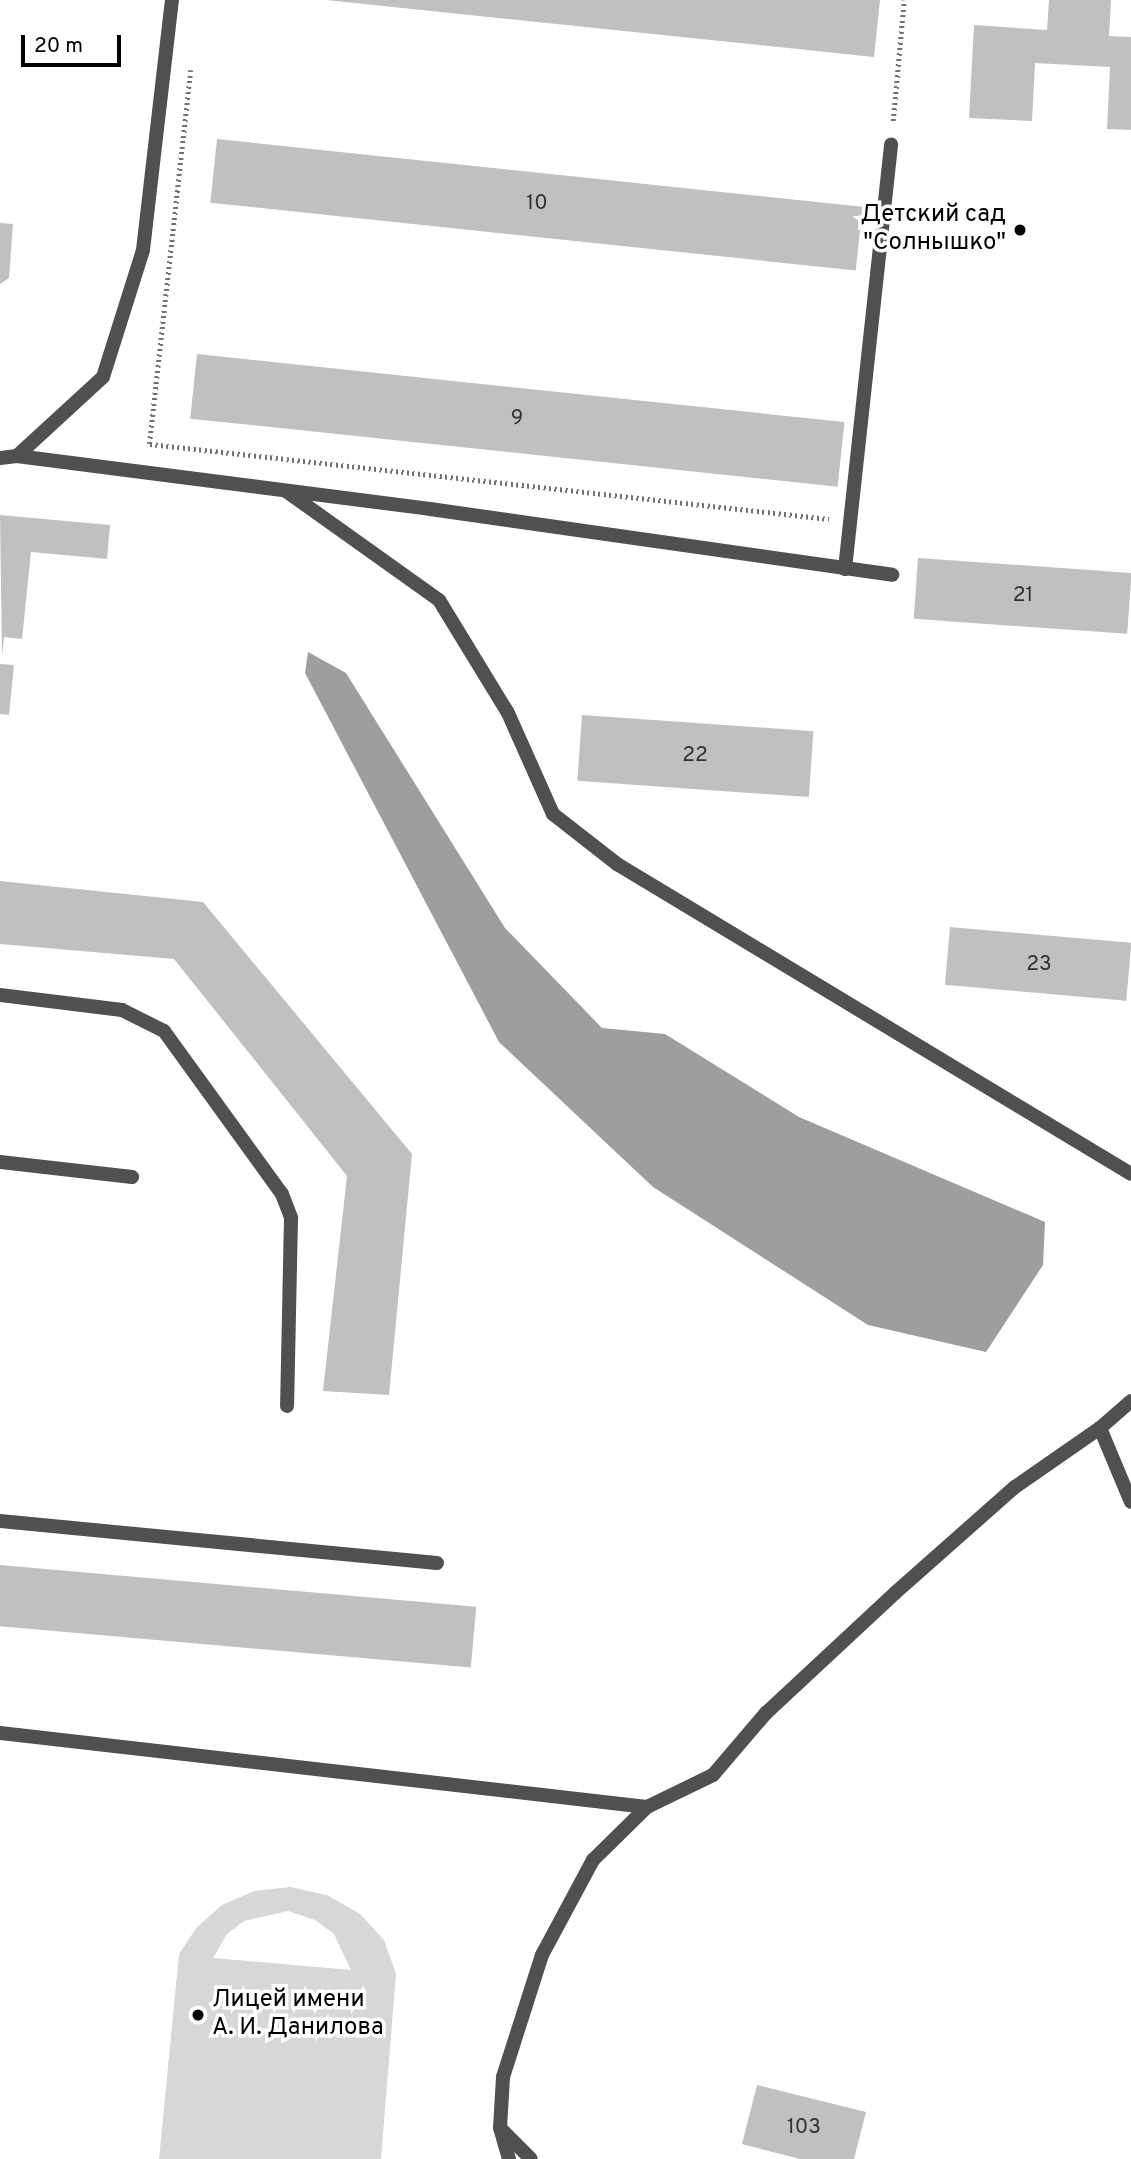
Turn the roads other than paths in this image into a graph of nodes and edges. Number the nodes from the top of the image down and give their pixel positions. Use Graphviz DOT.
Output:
graph roads {
  1 [pos="172,0"];
  2 [pos="891,144"];
  3 [pos="17,456"];
  4 [pos="0,458"];
  5 [pos="286,491"];
  6 [pos="845,569"];
  7 [pos="892,575"];
  8 [pos="0,995"];
  9 [pos="0,1162"];
  10 [pos="1131,1174"];
  11 [pos="132,1177"];
  12 [pos="1131,1401"];
  13 [pos="288,1406"];
  14 [pos="1100,1428"];
  15 [pos="1131,1502"];
  16 [pos="0,1521"];
  17 [pos="437,1563"];
  18 [pos="0,1733"];
  19 [pos="647,1807"];
  20 [pos="500,2128"];
  21 [pos="509,2159"];
  22 [pos="531,2159"];
  1 -- 3 [label="street"];
  2 -- 6 [label="street"];
  3 -- 4 [label="street"];
  3 -- 5 [label="street"];
  5 -- 6 [label="street"];
  5 -- 10 [label="street"];
  6 -- 7 [label="street"];
  8 -- 13 [label="street"];
  9 -- 11 [label="street"];
  12 -- 14 [label="street"];
  14 -- 15 [label="street"];
  14 -- 19 [label="street"];
  16 -- 17 [label="street"];
  18 -- 19 [label="street"];
  19 -- 20 [label="street"];
  20 -- 21 [label="street"];
  20 -- 22 [label="street"];
}
